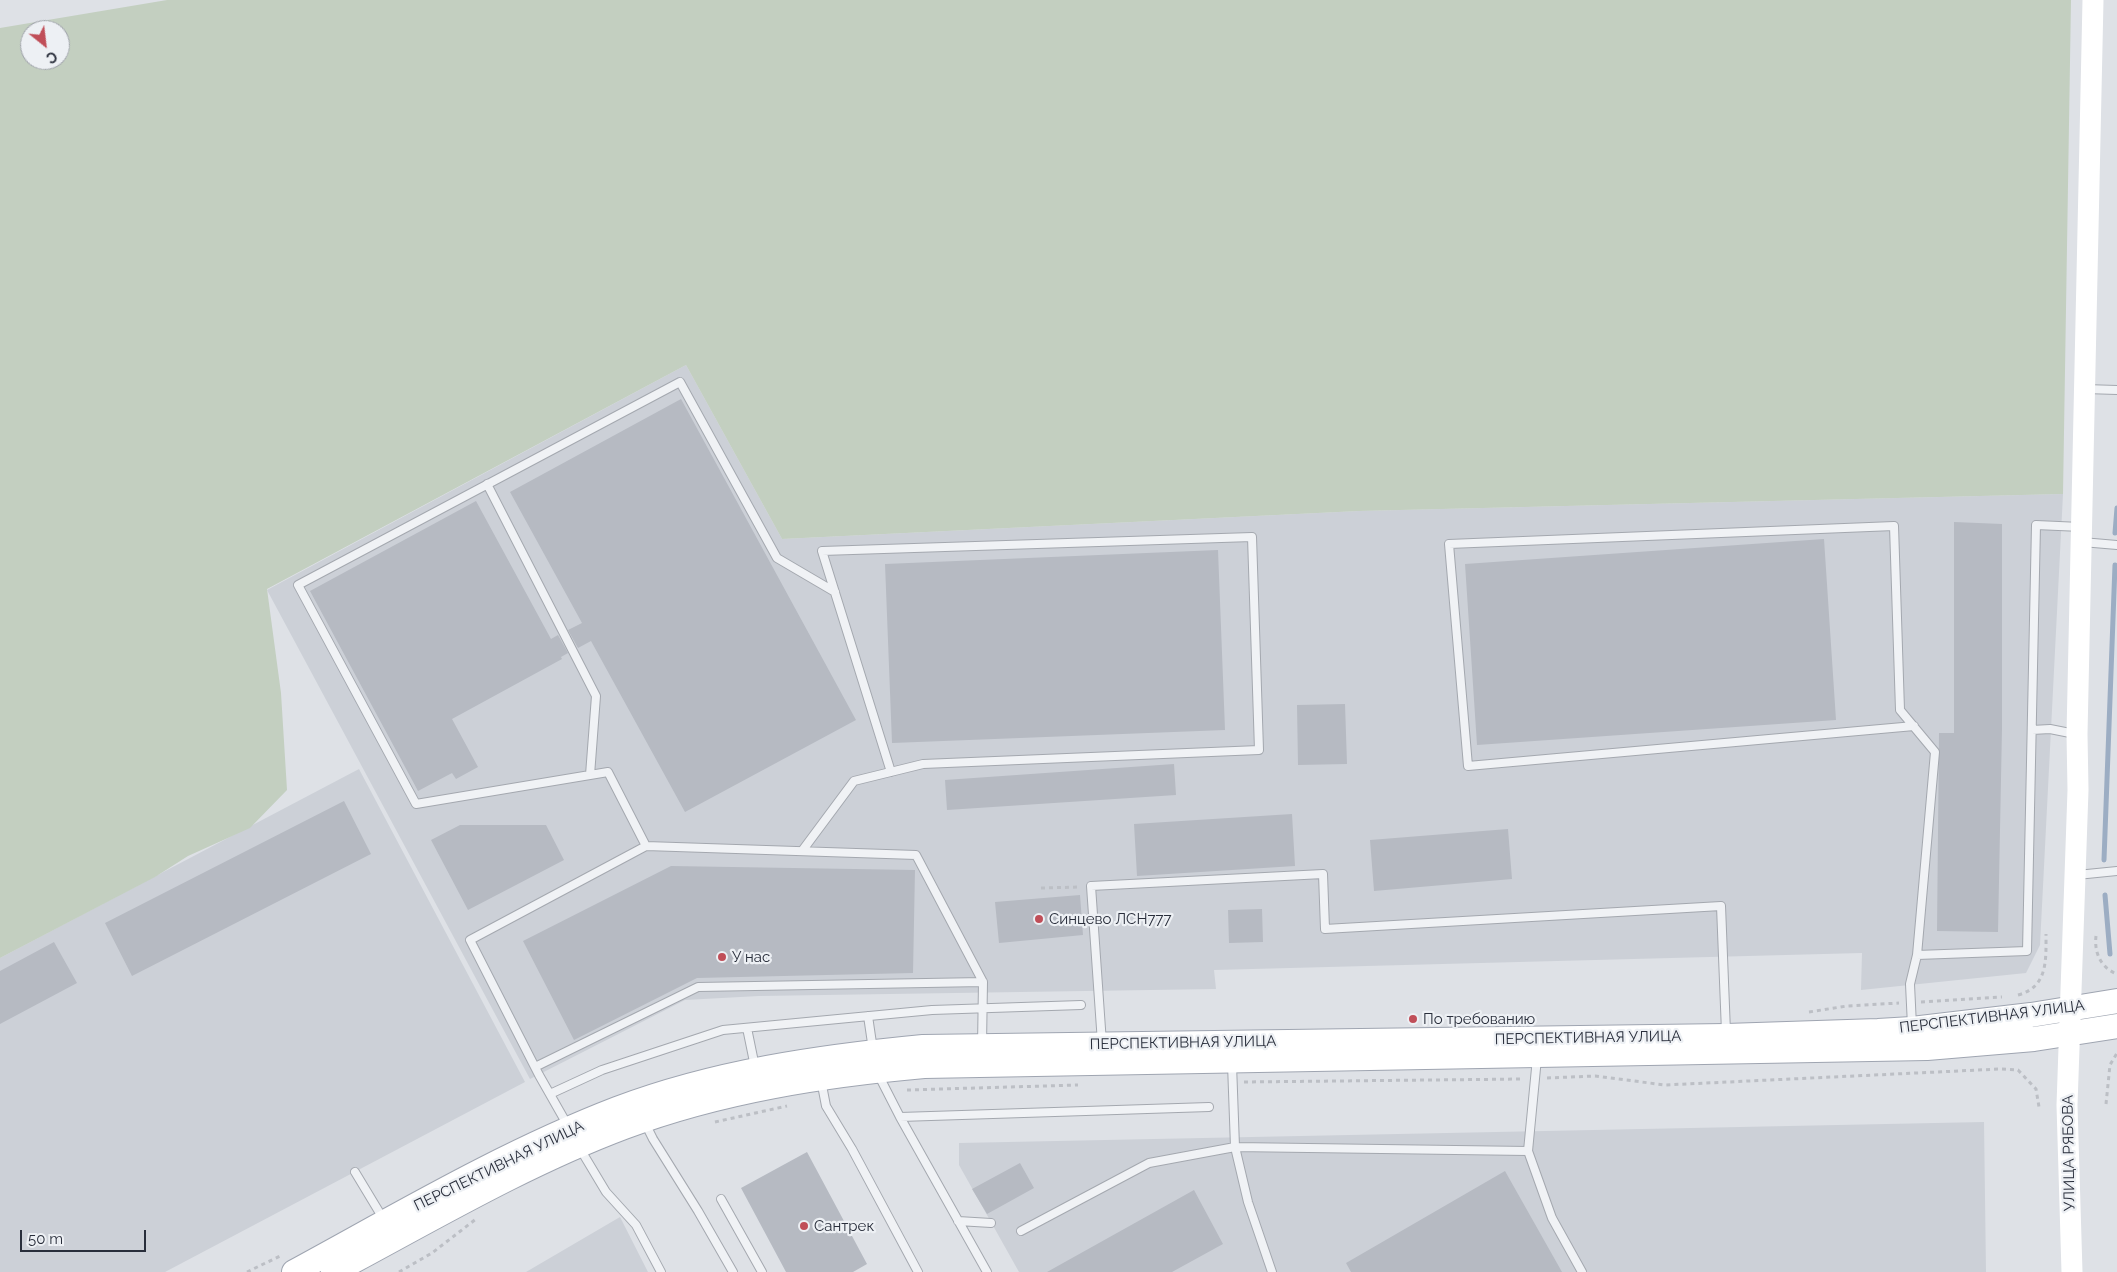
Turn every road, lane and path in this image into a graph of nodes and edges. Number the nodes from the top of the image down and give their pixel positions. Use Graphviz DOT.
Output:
graph roads {
  1 [pos="2093,0"];
  2 [pos="2085,389"];
  3 [pos="2117,390"];
  4 [pos="487,484"];
  5 [pos="2081,534"];
  6 [pos="2117,545"];
  7 [pos="835,592"];
  8 [pos="1914,726"];
  9 [pos="2032,730"];
  10 [pos="2077,734"];
  11 [pos="891,772"];
  12 [pos="590,775"];
  13 [pos="646,846"];
  14 [pos="802,851"];
  15 [pos="2117,871"];
  16 [pos="2074,875"];
  17 [pos="1091,886"];
  18 [pos="1041,888"];
  19 [pos="2046,934"];
  20 [pos="2096,936"];
  21 [pos="1917,955"];
  22 [pos="2117,974"];
  23 [pos="983,982"];
  24 [pos="2012,996"];
  25 [pos="1993,997"];
  26 [pos="2003,997"];
  27 [pos="2117,1001"];
  28 [pos="1081,1005"];
  29 [pos="983,1008"];
  30 [pos="2070,1008"];
  31 [pos="868,1016"];
  32 [pos="2117,1026"];
  33 [pos="747,1028"];
  34 [pos="1912,1029"];
  35 [pos="2069,1034"];
  36 [pos="1726,1036"];
  37 [pos="1232,1051"];
  38 [pos="1102,1053"];
  39 [pos="2117,1053"];
  40 [pos="982,1056"];
  41 [pos="1537,1056"];
  42 [pos="875,1061"];
  43 [pos="535,1067"];
  44 [pos="819,1069"];
  45 [pos="756,1071"];
  46 [pos="550,1094"];
  47 [pos="2106,1104"];
  48 [pos="1209,1107"];
  49 [pos="640,1112"];
  50 [pos="900,1117"];
  51 [pos="574,1137"];
  52 [pos="1235,1146"];
  53 [pos="1528,1151"];
  54 [pos="355,1172"];
  55 [pos="721,1199"];
  56 [pos="958,1221"];
  57 [pos="991,1223"];
  58 [pos="390,1231"];
  59 [pos="1021,1231"];
  60 [pos="294,1272"];
  61 [pos="333,1272"];
  62 [pos="661,1272"];
  63 [pos="733,1272"];
  64 [pos="762,1272"];
  65 [pos="918,1272"];
  66 [pos="987,1272"];
  67 [pos="1272,1272"];
  68 [pos="1582,1272"];
  69 [pos="2072,1272"];
  1 -- 2 [label="main road, УЛИЦА РЯБОВА"];
  2 -- 3 [label="lane"];
  2 -- 5 [label="main road, УЛИЦА РЯБОВА"];
  4 -- 7 [label="lane"];
  4 -- 12 [label="lane"];
  4 -- 12 [label="lane"];
  5 -- 6 [label="lane"];
  5 -- 9 [label="lane"];
  5 -- 10 [label="main road, УЛИЦА РЯБОВА"];
  7 -- 11 [label="lane"];
  7 -- 11 [label="lane"];
  8 -- 8 [label="lane"];
  8 -- 21 [label="lane"];
  9 -- 10 [label="lane"];
  9 -- 21 [label="lane"];
  10 -- 16 [label="main road, УЛИЦА РЯБОВА"];
  11 -- 14 [label="lane"];
  12 -- 13 [label="lane"];
  13 -- 14 [label="lane"];
  13 -- 43 [label="lane"];
  14 -- 23 [label="lane"];
  15 -- 16 [label="lane"];
  16 -- 30 [label="main road, УЛИЦА РЯБОВА"];
  17 -- 18 [label="path"];
  17 -- 36 [label="lane"];
  17 -- 38 [label="lane"];
  19 -- 24 [label="path"];
  20 -- 22 [label="path"];
  21 -- 34 [label="lane"];
  23 -- 29 [label="lane"];
  23 -- 43 [label="lane"];
  25 -- 26 [label="path"];
  27 -- 30 [label="main road, ПЕРСПЕКТИВНАЯ УЛИЦА"];
  28 -- 29 [label="lane"];
  29 -- 31 [label="lane"];
  29 -- 40 [label="lane"];
  30 -- 34 [label="main road, ПЕРСПЕКТИВНАЯ УЛИЦА"];
  30 -- 35 [label="main road, УЛИЦА РЯБОВА"];
  31 -- 33 [label="lane"];
  31 -- 42 [label="lane"];
  32 -- 35 [label="main road, ПЕРСПЕКТИВНАЯ УЛИЦА"];
  33 -- 45 [label="lane"];
  33 -- 46 [label="lane"];
  34 -- 36 [label="main road, ПЕРСПЕКТИВНАЯ УЛИЦА"];
  35 -- 41 [label="main road, ПЕРСПЕКТИВНАЯ УЛИЦА"];
  35 -- 69 [label="main road, УЛИЦА РЯБОВА"];
  36 -- 37 [label="main road, ПЕРСПЕКТИВНАЯ УЛИЦА"];
  37 -- 38 [label="main road, ПЕРСПЕКТИВНАЯ УЛИЦА"];
  37 -- 41 [label="main road, ПЕРСПЕКТИВНАЯ УЛИЦА"];
  37 -- 52 [label="lane"];
  38 -- 40 [label="main road, ПЕРСПЕКТИВНАЯ УЛИЦА"];
  39 -- 47 [label="path"];
  40 -- 42 [label="main road, ПЕРСПЕКТИВНАЯ УЛИЦА"];
  41 -- 53 [label="lane"];
  42 -- 44 [label="main road, ПЕРСПЕКТИВНАЯ УЛИЦА"];
  42 -- 50 [label="lane"];
  43 -- 46 [label="lane"];
  44 -- 45 [label="main road, ПЕРСПЕКТИВНАЯ УЛИЦА"];
  44 -- 49 [label="main road, ПЕРСПЕКТИВНАЯ УЛИЦА"];
  44 -- 65 [label="lane"];
  45 -- 49 [label="main road, ПЕРСПЕКТИВНАЯ УЛИЦА"];
  46 -- 51 [label="lane"];
  48 -- 50 [label="lane"];
  49 -- 51 [label="main road, ПЕРСПЕКТИВНАЯ УЛИЦА"];
  49 -- 63 [label="lane"];
  50 -- 56 [label="lane"];
  51 -- 58 [label="main road, ПЕРСПЕКТИВНАЯ УЛИЦА"];
  51 -- 62 [label="lane"];
  52 -- 53 [label="lane"];
  52 -- 59 [label="lane"];
  52 -- 67 [label="lane"];
  53 -- 68 [label="lane"];
  54 -- 58 [label="lane"];
  55 -- 64 [label="lane"];
  56 -- 57 [label="lane"];
  56 -- 66 [label="lane"];
  58 -- 60 [label="main road, ПЕРСПЕКТИВНАЯ УЛИЦА"];
  58 -- 61 [label="main road, ПЕРСПЕКТИВНАЯ УЛИЦА"];
}
